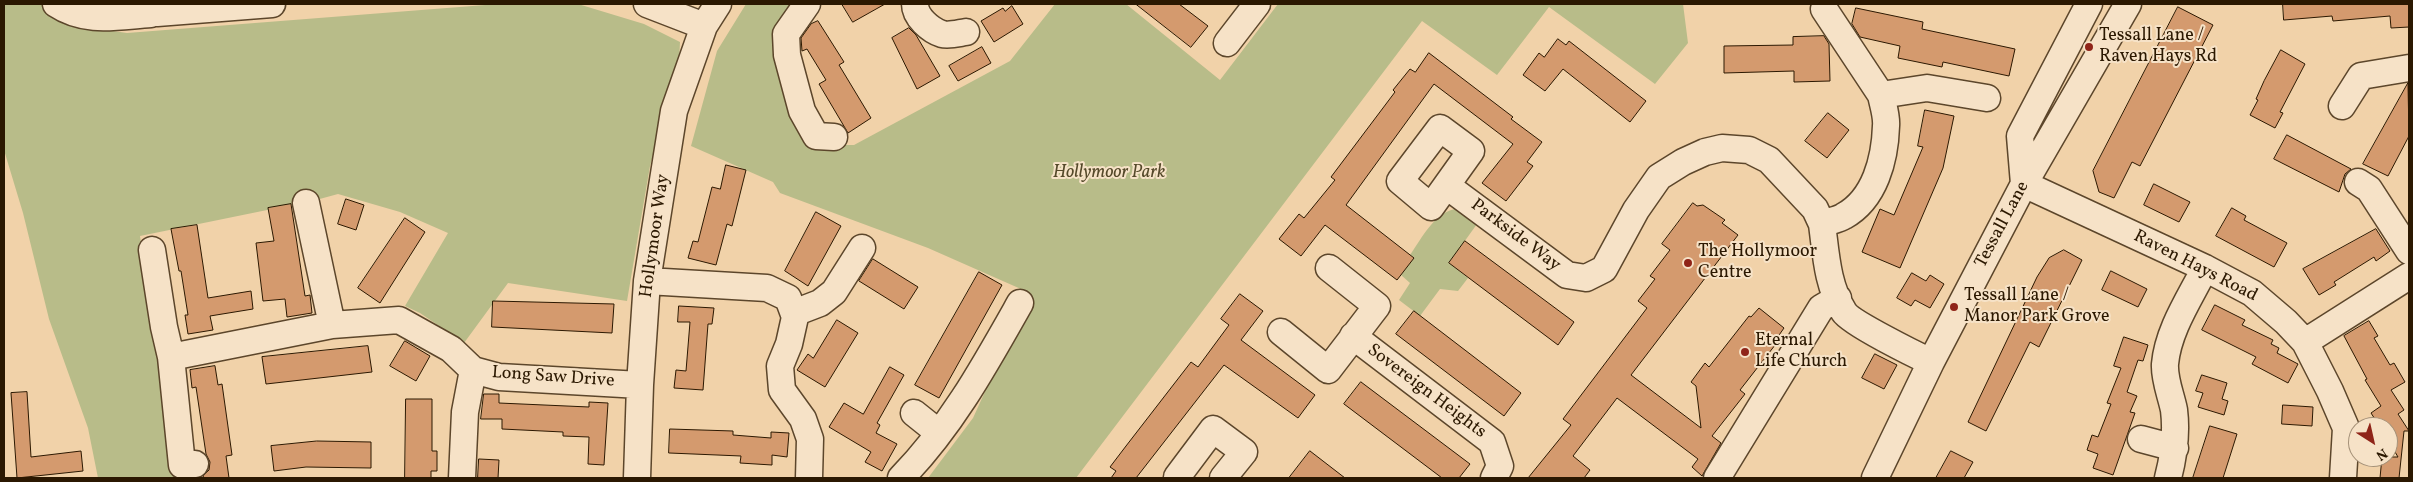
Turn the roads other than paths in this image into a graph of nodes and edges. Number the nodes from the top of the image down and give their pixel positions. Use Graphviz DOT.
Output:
graph roads {
  1 [pos="56,4"];
  2 [pos="129,4"];
  3 [pos="272,4"];
  4 [pos="647,4"];
  5 [pos="718,4"];
  6 [pos="807,4"];
  7 [pos="915,4"];
  8 [pos="2089,4"];
  9 [pos="2128,4"];
  10 [pos="1246,8"];
  11 [pos="1824,9"];
  12 [pos="157,13"];
  13 [pos="704,26"];
  14 [pos="966,32"];
  15 [pos="1226,43"];
  16 [pos="2409,68"];
  17 [pos="1881,95"];
  18 [pos="1987,98"];
  19 [pos="2342,106"];
  20 [pos="834,137"];
  21 [pos="1454,175"];
  22 [pos="2358,182"];
  23 [pos="2024,184"];
  24 [pos="306,204"];
  25 [pos="1822,224"];
  26 [pos="862,248"];
  27 [pos="152,250"];
  28 [pos="2409,252"];
  29 [pos="1329,268"];
  30 [pos="2205,268"];
  31 [pos="2409,276"];
  32 [pos="647,281"];
  33 [pos="1838,298"];
  34 [pos="1020,303"];
  35 [pos="794,313"];
  36 [pos="332,325"];
  37 [pos="1281,332"];
  38 [pos="1354,336"];
  39 [pos="2305,342"];
  40 [pos="171,357"];
  41 [pos="1931,362"];
  42 [pos="473,370"];
  43 [pos="640,384"];
  44 [pos="914,413"];
  45 [pos="939,433"];
  46 [pos="2141,439"];
  47 [pos="2176,448"];
  48 [pos="195,464"];
  49 [pos="1233,470"];
  50 [pos="1879,477"];
  51 [pos="462,478"];
  52 [pos="637,478"];
  53 [pos="809,478"];
  54 [pos="901,478"];
  55 [pos="1178,478"];
  56 [pos="1494,478"];
  57 [pos="1717,478"];
  58 [pos="2168,478"];
  59 [pos="2343,478"];
  1 -- 12 [label="street"];
  2 -- 12 [label="street"];
  3 -- 12 [label="street"];
  4 -- 13 [label="street"];
  5 -- 13 [label="street, Hollymoor Way"];
  6 -- 20 [label="street"];
  7 -- 14 [label="street"];
  8 -- 23 [label="street"];
  9 -- 23 [label="street, Tessall Lane"];
  10 -- 15 [label="street"];
  11 -- 17 [label="street"];
  13 -- 32 [label="street, Hollymoor Way"];
  16 -- 19 [label="street"];
  17 -- 18 [label="street"];
  17 -- 25 [label="street"];
  21 -- 21 [label="street"];
  21 -- 25 [label="street, Parkside Way"];
  22 -- 28 [label="street"];
  23 -- 30 [label="street, Raven Hays Road"];
  23 -- 41 [label="street, Tessall Lane"];
  24 -- 36 [label="street"];
  25 -- 33 [label="street"];
  26 -- 35 [label="street"];
  27 -- 40 [label="street"];
  29 -- 38 [label="street, Sovereign Heights"];
  30 -- 39 [label="street, Raven Hays Road"];
  30 -- 47 [label="street"];
  31 -- 39 [label="street"];
  32 -- 35 [label="street"];
  32 -- 43 [label="street, Hollymoor Way"];
  33 -- 41 [label="street"];
  33 -- 57 [label="street"];
  34 -- 45 [label="street"];
  35 -- 53 [label="street"];
  36 -- 40 [label="street, Long Saw Drive"];
  36 -- 42 [label="street, Long Saw Drive"];
  37 -- 38 [label="street, Sovereign Heights"];
  38 -- 56 [label="street, Sovereign Heights"];
  39 -- 59 [label="street, Raven Hays Road"];
  40 -- 48 [label="street"];
  41 -- 50 [label="street, Tessall Lane"];
  42 -- 43 [label="street, Long Saw Drive"];
  42 -- 51 [label="street"];
  43 -- 52 [label="street, Hollymoor Way"];
  44 -- 45 [label="street"];
  45 -- 54 [label="street"];
  46 -- 47 [label="street"];
  47 -- 58 [label="street"];
  49 -- 55 [label="street"];
}
